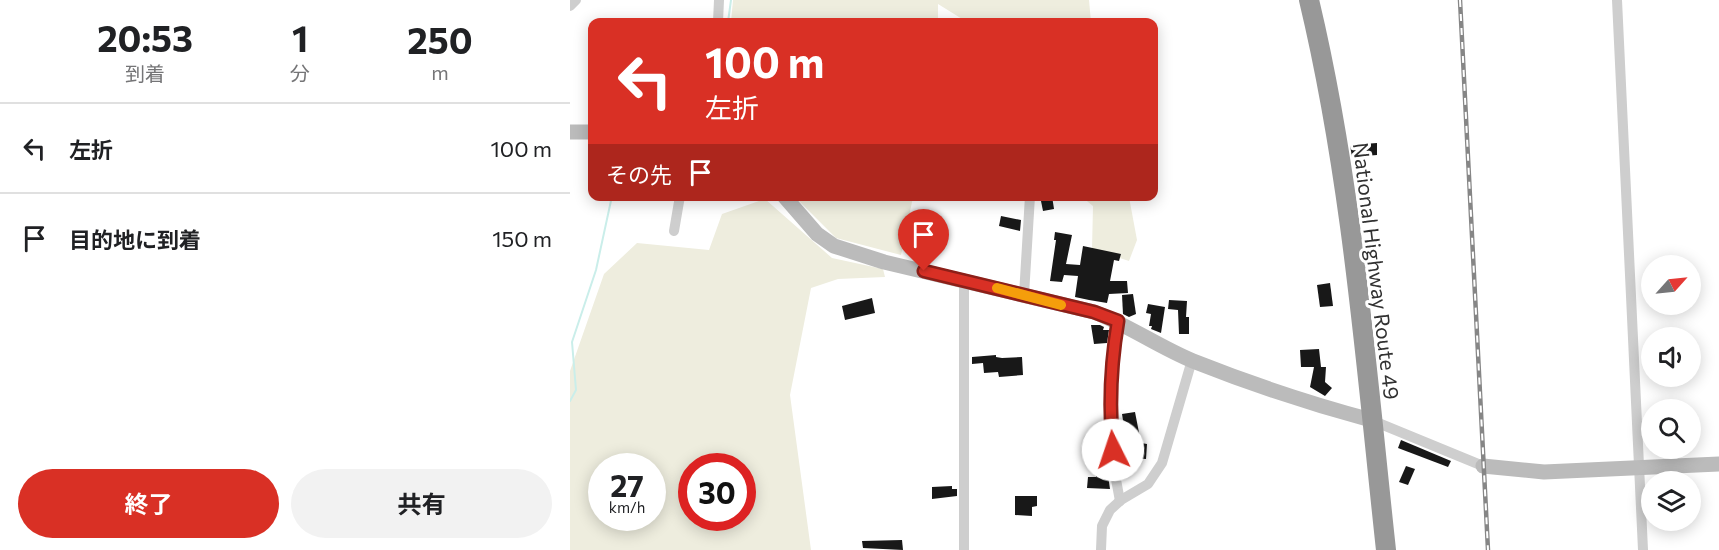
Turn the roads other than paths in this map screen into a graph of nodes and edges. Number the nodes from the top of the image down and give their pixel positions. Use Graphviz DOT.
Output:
graph roads {
  1 [pos="576,0"];
  2 [pos="719,0"];
  3 [pos="1309,0"];
  4 [pos="1617,0"];
  5 [pos="570,6"];
  6 [pos="718,18"];
  7 [pos="570,132"];
  8 [pos="588,132"];
  9 [pos="679,201"];
  10 [pos="788,201"];
  11 [pos="1030,201"];
  12 [pos="674,231"];
  13 [pos="964,280"];
  14 [pos="1024,295"];
  15 [pos="1118,321"];
  16 [pos="1192,360"];
  17 [pos="1371,420"];
  18 [pos="1719,464"];
  19 [pos="1484,466"];
  20 [pos="1637,467"];
  21 [pos="1120,501"];
  22 [pos="964,550"];
  23 [pos="1101,550"];
  24 [pos="1386,550"];
  25 [pos="1643,550"];
  1 -- 5 [label="street"];
  2 -- 6 [label="street"];
  3 -- 17 [label="highway, National Highway Route 49"];
  4 -- 20 [label="street"];
  7 -- 8 [label="street"];
  9 -- 12 [label="street"];
  10 -- 13 [label="street"];
  11 -- 14 [label="street"];
  13 -- 14 [label="street"];
  13 -- 22 [label="street"];
  14 -- 15 [label="street"];
  15 -- 16 [label="street"];
  15 -- 21 [label="street"];
  16 -- 17 [label="street"];
  16 -- 21 [label="street"];
  17 -- 19 [label="street"];
  17 -- 24 [label="highway, National Highway Route 49"];
  18 -- 20 [label="street"];
  19 -- 20 [label="street"];
  20 -- 25 [label="street"];
  21 -- 23 [label="street"];
}
